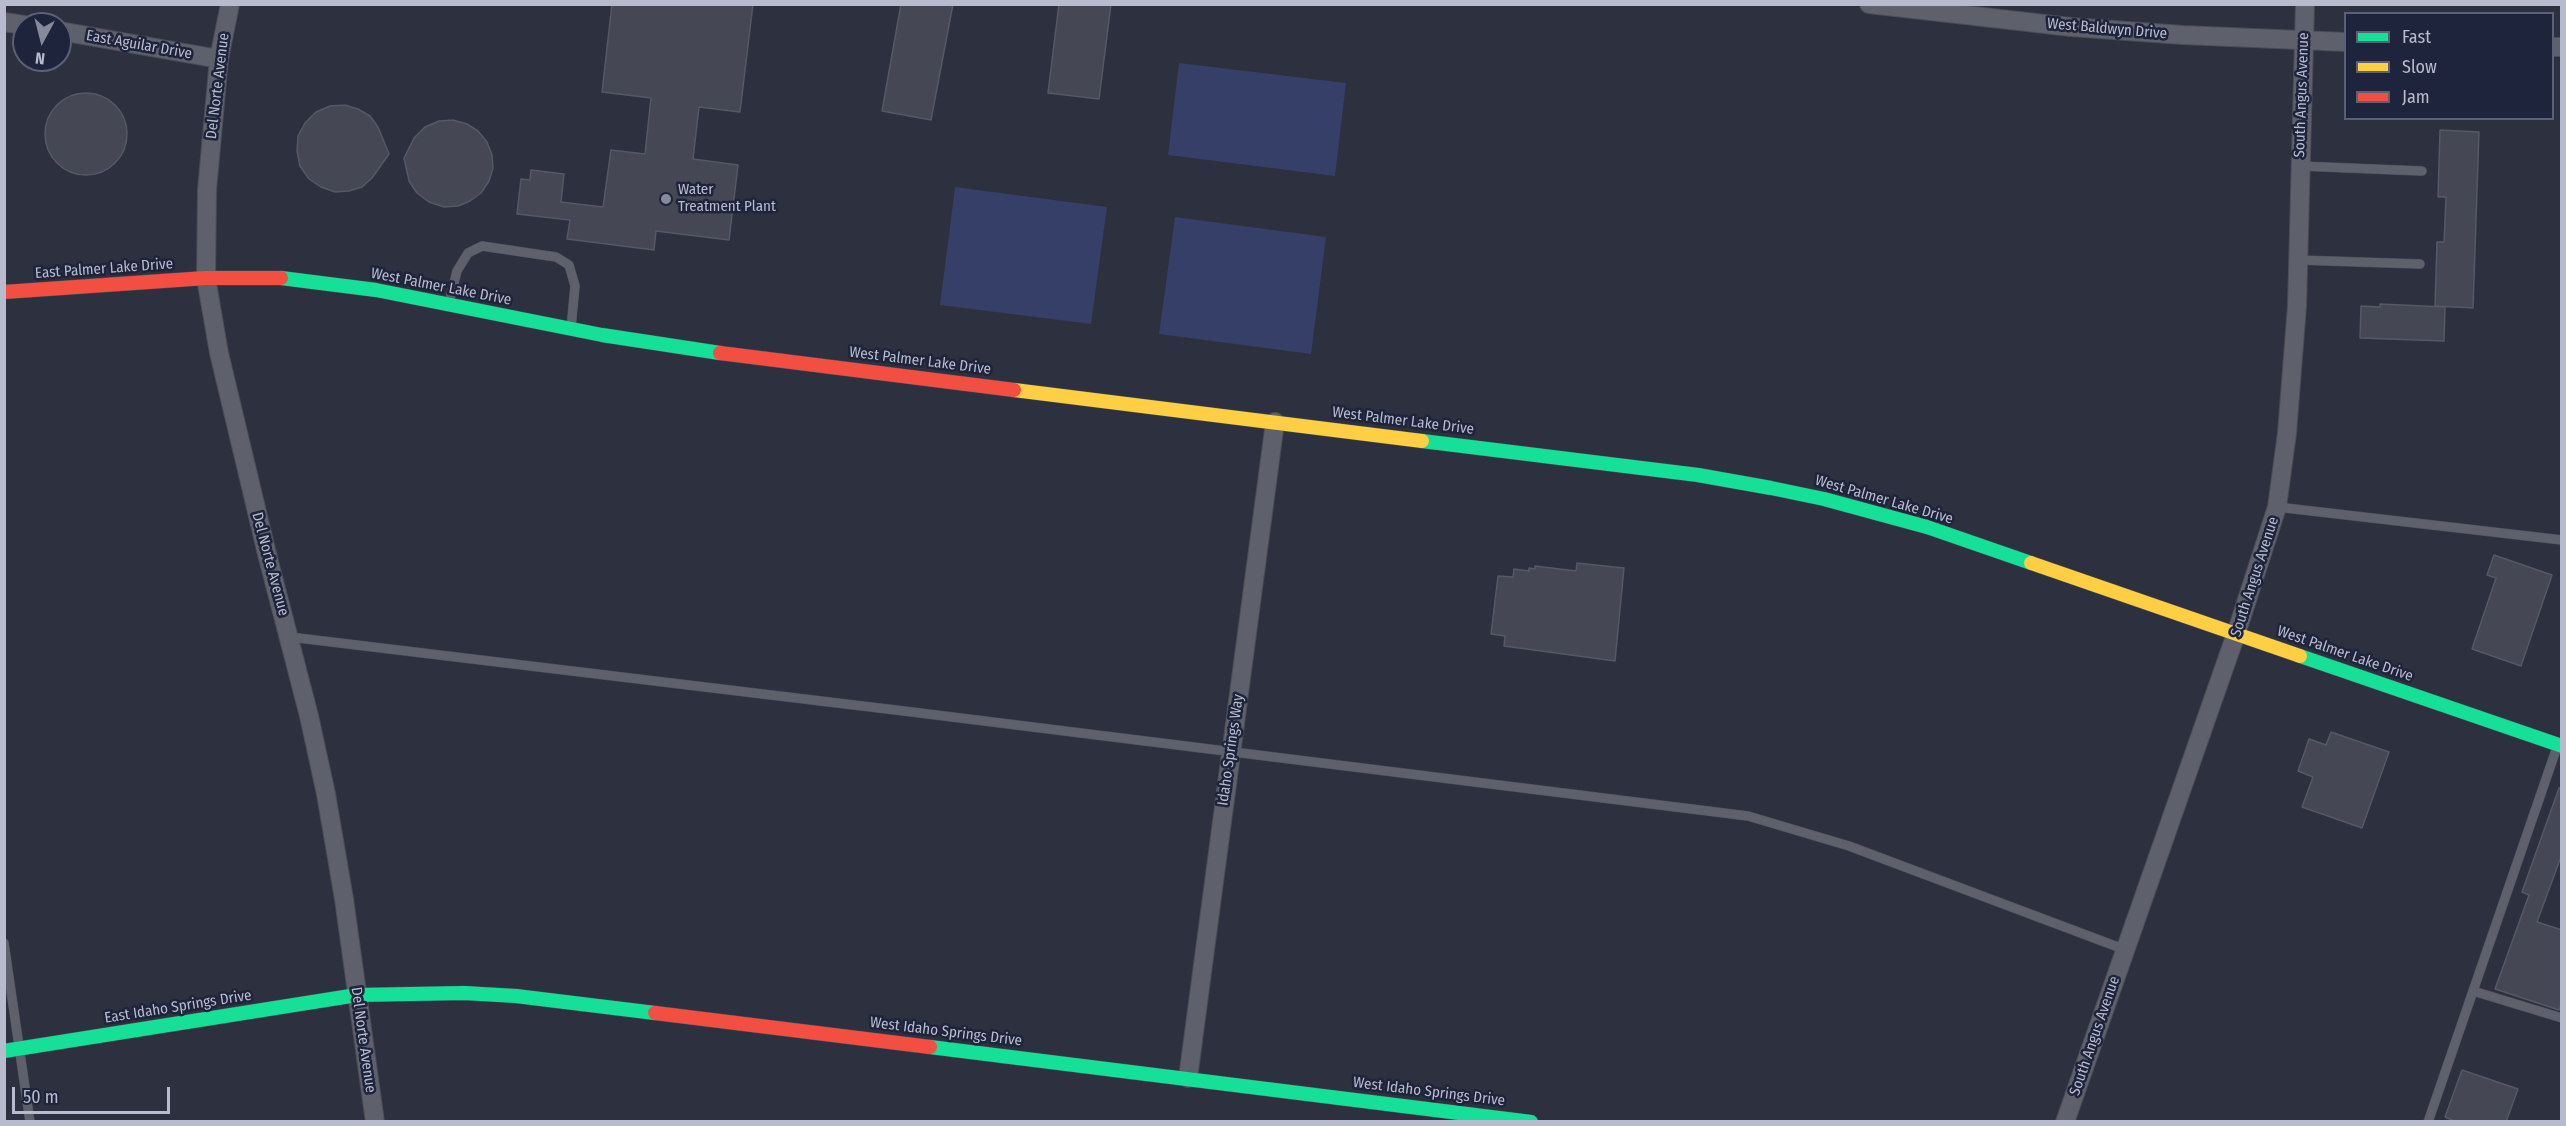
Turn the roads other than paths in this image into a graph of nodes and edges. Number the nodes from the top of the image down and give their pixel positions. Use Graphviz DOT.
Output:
graph roads {
  1 [pos="230,4"];
  2 [pos="1869,4"];
  3 [pos="2305,4"];
  4 [pos="72,33"];
  5 [pos="2303,41"];
  6 [pos="2344,42"];
  7 [pos="219,59"];
  8 [pos="2300,166"];
  9 [pos="2422,171"];
  10 [pos="2298,260"];
  11 [pos="2420,264"];
  12 [pos="206,278"];
  13 [pos="4,292"];
  14 [pos="449,305"];
  15 [pos="571,330"];
  16 [pos="1275,422"];
  17 [pos="2277,507"];
  18 [pos="2562,540"];
  19 [pos="2236,634"];
  20 [pos="290,637"];
  21 [pos="2560,745"];
  22 [pos="1230,752"];
  23 [pos="4,943"];
  24 [pos="2126,950"];
  25 [pos="2473,991"];
  26 [pos="357,995"];
  27 [pos="2562,1018"];
  28 [pos="19,1049"];
  29 [pos="4,1051"];
  30 [pos="1188,1078"];
  31 [pos="30,1122"];
  32 [pos="375,1122"];
  33 [pos="1531,1122"];
  34 [pos="2065,1122"];
  35 [pos="2428,1122"];
  1 -- 7 [label="street, Del Norte Avenue"];
  2 -- 5 [label="street, West Baldwyn Drive"];
  3 -- 5 [label="street, South Angus Avenue"];
  4 -- 7 [label="street, East Aguilar Drive"];
  5 -- 6 [label="street, West Baldwyn Drive"];
  5 -- 8 [label="street, South Angus Avenue"];
  7 -- 12 [label="street, Del Norte Avenue"];
  8 -- 9 [label="lane"];
  8 -- 10 [label="street, South Angus Avenue"];
  10 -- 11 [label="lane"];
  10 -- 17 [label="street, South Angus Avenue"];
  12 -- 13 [label="street, East Palmer Lake Drive"];
  12 -- 14 [label="street, West Palmer Lake Drive"];
  12 -- 20 [label="street, Del Norte Avenue"];
  14 -- 15 [label="street, West Palmer Lake Drive"];
  14 -- 15 [label="lane"];
  15 -- 16 [label="street, West Palmer Lake Drive"];
  16 -- 19 [label="street, West Palmer Lake Drive"];
  16 -- 22 [label="street, Idaho Springs Way"];
  17 -- 18 [label="lane"];
  17 -- 19 [label="street, South Angus Avenue"];
  19 -- 21 [label="street, West Palmer Lake Drive"];
  19 -- 24 [label="street, South Angus Avenue"];
  20 -- 22 [label="lane"];
  20 -- 26 [label="street, Del Norte Avenue"];
  21 -- 25 [label="lane"];
  22 -- 24 [label="lane"];
  22 -- 30 [label="street, Idaho Springs Way"];
  23 -- 28 [label="lane"];
  24 -- 34 [label="street, South Angus Avenue"];
  25 -- 27 [label="lane"];
  25 -- 35 [label="lane"];
  26 -- 28 [label="street, East Idaho Springs Drive"];
  26 -- 30 [label="street, West Idaho Springs Drive"];
  26 -- 32 [label="street, Del Norte Avenue"];
  28 -- 29 [label="street, East Idaho Springs Drive"];
  28 -- 31 [label="lane"];
  30 -- 33 [label="street, West Idaho Springs Drive"];
}
